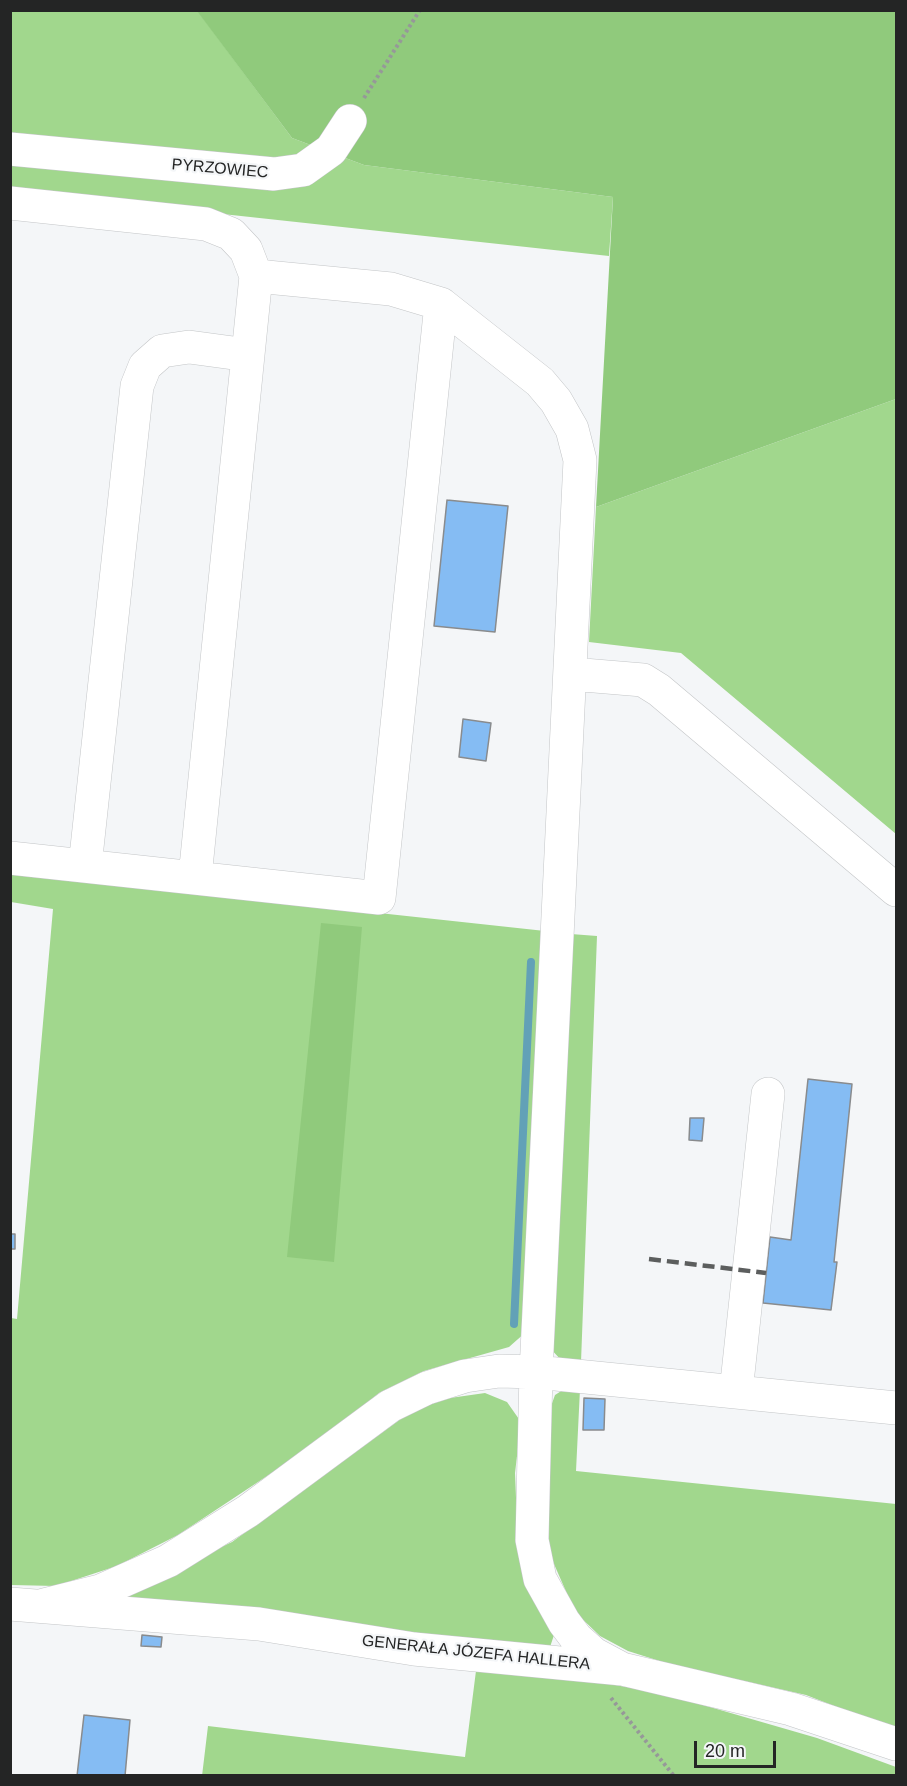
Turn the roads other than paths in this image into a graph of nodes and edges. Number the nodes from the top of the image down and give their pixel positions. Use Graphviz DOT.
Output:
graph roads {
  1 [pos="350,121"];
  2 [pos="10,149"];
  3 [pos="10,203"];
  4 [pos="256,276"];
  5 [pos="441,304"];
  6 [pos="249,355"];
  7 [pos="571,674"];
  8 [pos="10,858"];
  9 [pos="85,866"];
  10 [pos="195,877"];
  11 [pos="897,890"];
  12 [pos="768,1095"];
  13 [pos="536,1372"];
  14 [pos="736,1392"];
  15 [pos="897,1408"];
  16 [pos="10,1604"];
  17 [pos="44,1605"];
  18 [pos="622,1669"];
  19 [pos="897,1744"];
  1 -- 2 [label="street, PYRZOWIEC"];
  3 -- 4 [label="street"];
  4 -- 5 [label="street"];
  4 -- 6 [label="street"];
  5 -- 7 [label="street"];
  5 -- 10 [label="street"];
  6 -- 9 [label="street"];
  6 -- 10 [label="street"];
  7 -- 11 [label="street"];
  7 -- 13 [label="street"];
  8 -- 9 [label="street"];
  9 -- 10 [label="street"];
  12 -- 14 [label="street"];
  13 -- 14 [label="street"];
  13 -- 17 [label="street"];
  13 -- 18 [label="street"];
  14 -- 15 [label="street"];
  16 -- 17 [label="street, GENERAŁA JÓZEFA HALLERA"];
  17 -- 18 [label="street, GENERAŁA JÓZEFA HALLERA"];
  18 -- 19 [label="street, GENERAŁA JÓZEFA HALLERA"];
}
